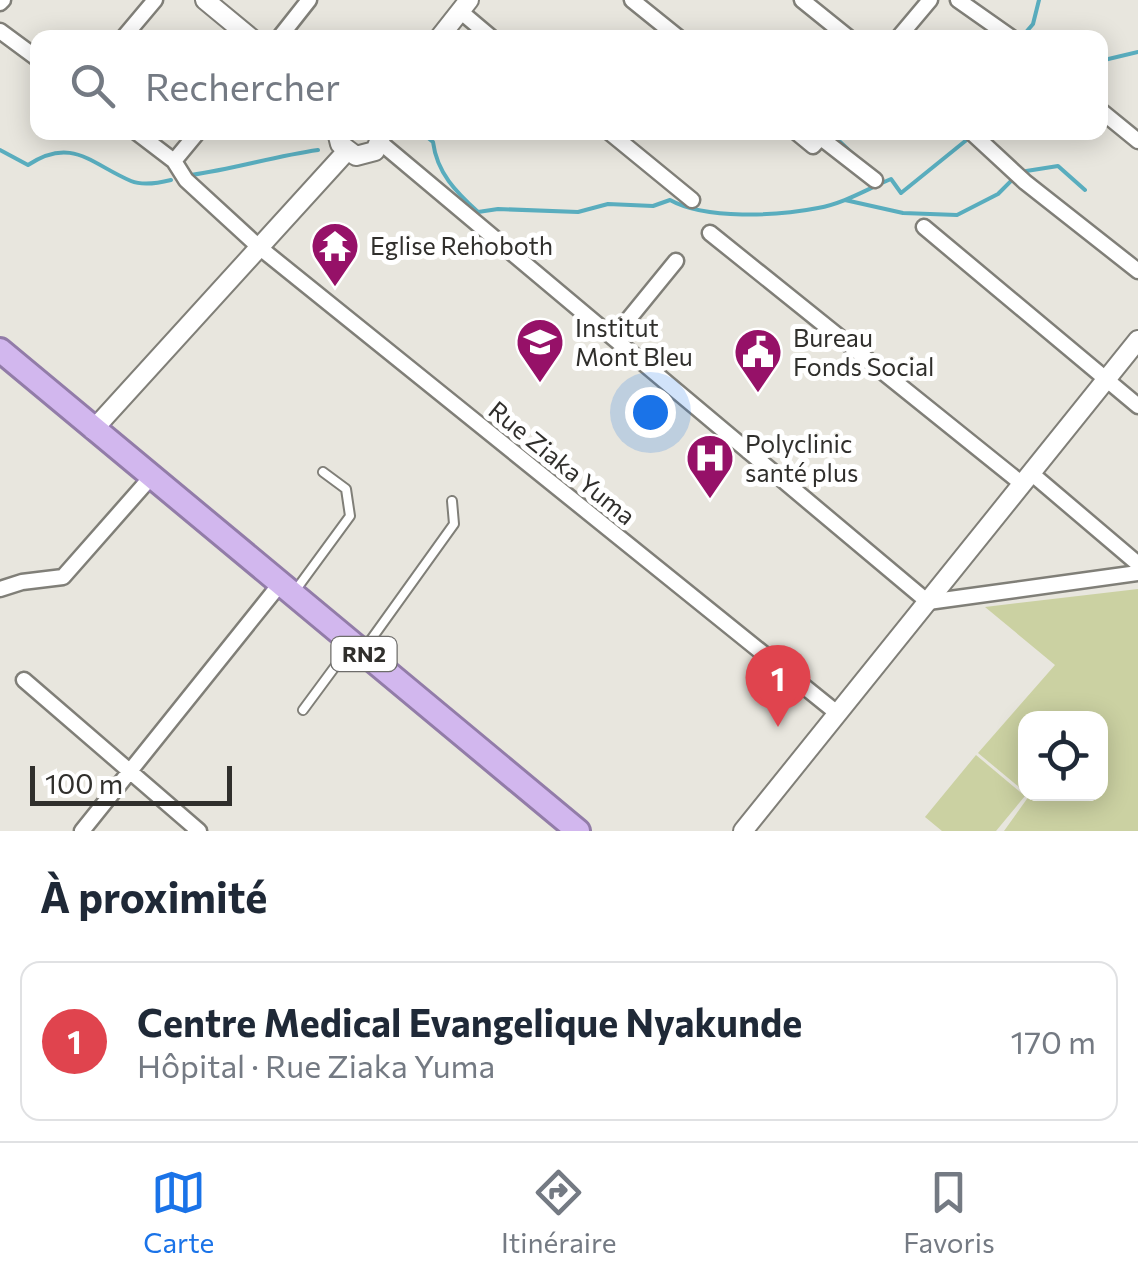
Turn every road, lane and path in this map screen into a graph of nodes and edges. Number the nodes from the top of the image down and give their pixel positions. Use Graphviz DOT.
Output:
graph roads {
  1 [pos="155,0"];
  2 [pos="205,0"];
  3 [pos="309,0"];
  4 [pos="632,0"];
  5 [pos="802,0"];
  6 [pos="930,0"];
  7 [pos="958,0"];
  8 [pos="465,6"];
  9 [pos="130,30"];
  10 [pos="241,30"];
  11 [pos="285,30"];
  12 [pos="445,30"];
  13 [pos="485,30"];
  14 [pos="669,30"];
  15 [pos="839,30"];
  16 [pos="905,30"];
  17 [pos="1001,30"];
  18 [pos="0,31"];
  19 [pos="30,54"];
  20 [pos="1108,116"];
  21 [pos="145,140"];
  22 [pos="194,140"];
  23 [pos="339,140"];
  24 [pos="380,140"];
  25 [pos="384,140"];
  26 [pos="619,140"];
  27 [pos="830,140"];
  28 [pos="978,140"];
  29 [pos="1138,140"];
  30 [pos="346,152"];
  31 [pos="181,170"];
  32 [pos="876,180"];
  33 [pos="692,200"];
  34 [pos="924,226"];
  35 [pos="710,232"];
  36 [pos="259,248"];
  37 [pos="676,261"];
  38 [pos="1138,271"];
  39 [pos="614,337"];
  40 [pos="1138,340"];
  41 [pos="0,350"];
  42 [pos="1104,380"];
  43 [pos="1138,406"];
  44 [pos="93,430"];
  45 [pos="322,472"];
  46 [pos="152,476"];
  47 [pos="1026,478"];
  48 [pos="452,502"];
  49 [pos="1138,564"];
  50 [pos="1138,573"];
  51 [pos="0,589"];
  52 [pos="286,589"];
  53 [pos="928,602"];
  54 [pos="357,648"];
  55 [pos="24,680"];
  56 [pos="303,710"];
  57 [pos="837,713"];
  58 [pos="130,772"];
  59 [pos="573,829"];
  60 [pos="82,831"];
  61 [pos="199,831"];
  62 [pos="744,831"];
  1 -- 9 [label="street"];
  2 -- 10 [label="street"];
  3 -- 11 [label="street"];
  4 -- 14 [label="street"];
  5 -- 15 [label="street"];
  6 -- 16 [label="street"];
  7 -- 17 [label="street"];
  8 -- 12 [label="street"];
  8 -- 13 [label="street"];
  18 -- 19 [label="street"];
  20 -- 29 [label="street"];
  21 -- 31 [label="street, Rue Ziaka Yuma"];
  22 -- 31 [label="street"];
  23 -- 30 [label="street"];
  24 -- 30 [label="street"];
  25 -- 39 [label="street"];
  26 -- 33 [label="street"];
  27 -- 32 [label="street"];
  28 -- 38 [label="street"];
  30 -- 36 [label="street"];
  31 -- 36 [label="street, Rue Ziaka Yuma"];
  34 -- 42 [label="street"];
  35 -- 47 [label="street"];
  36 -- 44 [label="street"];
  36 -- 57 [label="street, Rue Ziaka Yuma"];
  37 -- 39 [label="street"];
  39 -- 53 [label="street"];
  40 -- 42 [label="street"];
  41 -- 44 [label="highway, RN2"];
  42 -- 43 [label="street"];
  42 -- 47 [label="street"];
  44 -- 46 [label="highway, RN2"];
  45 -- 52 [label="lane"];
  46 -- 51 [label="street"];
  46 -- 52 [label="highway, RN2"];
  47 -- 49 [label="street"];
  47 -- 53 [label="street"];
  48 -- 54 [label="lane"];
  50 -- 53 [label="street"];
  52 -- 54 [label="highway, RN2"];
  52 -- 58 [label="street"];
  53 -- 57 [label="street"];
  54 -- 56 [label="lane"];
  54 -- 59 [label="highway, RN2"];
  55 -- 58 [label="street"];
  57 -- 62 [label="street"];
  58 -- 60 [label="street"];
  58 -- 61 [label="street"];
}
